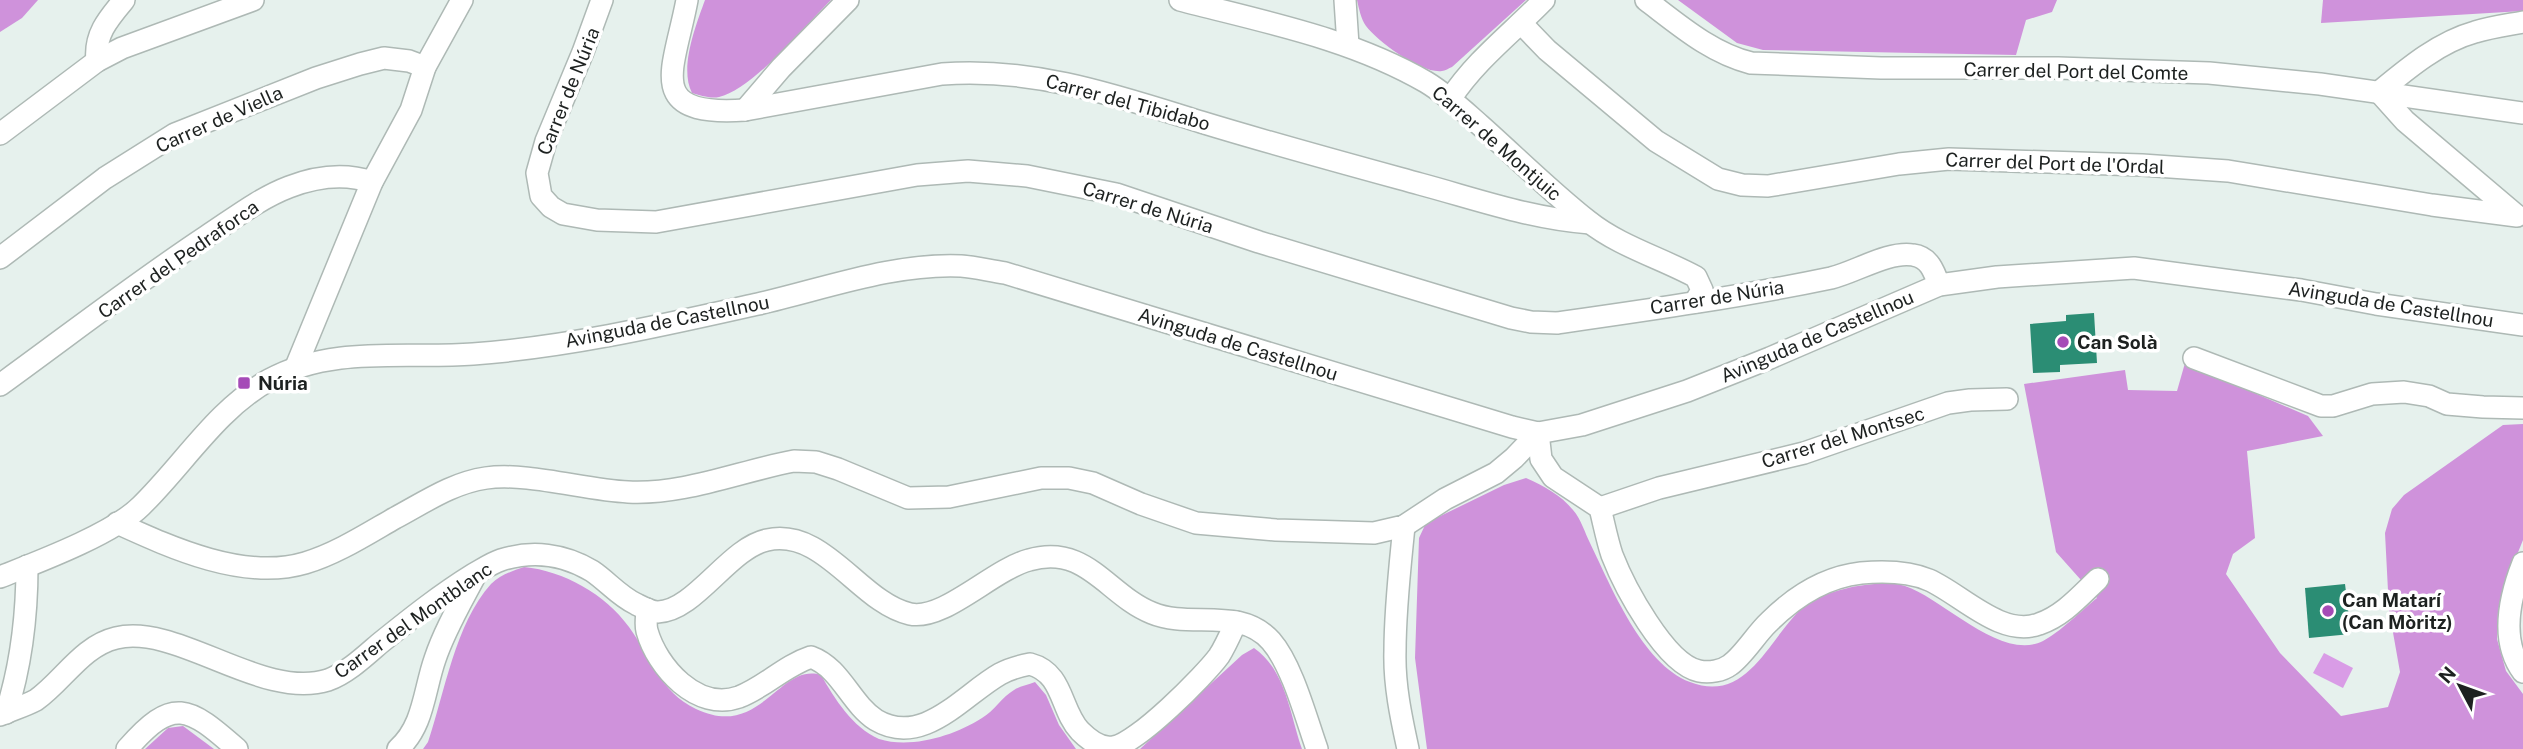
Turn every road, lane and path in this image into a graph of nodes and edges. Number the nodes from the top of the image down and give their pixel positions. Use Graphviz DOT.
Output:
graph roads {
  1 [pos="124,0"];
  2 [pos="253,0"];
  3 [pos="462,0"];
  4 [pos="602,0"];
  5 [pos="687,0"];
  6 [pos="848,0"];
  7 [pos="1180,0"];
  8 [pos="1345,0"];
  9 [pos="1544,0"];
  10 [pos="1646,0"];
  11 [pos="2523,22"];
  12 [pos="1521,23"];
  13 [pos="1348,45"];
  14 [pos="97,61"];
  15 [pos="425,67"];
  16 [pos="2379,92"];
  17 [pos="1451,98"];
  18 [pos="745,110"];
  19 [pos="2523,113"];
  20 [pos="0,134"];
  21 [pos="372,182"];
  22 [pos="2520,219"];
  23 [pos="1590,223"];
  24 [pos="0,258"];
  25 [pos="1939,285"];
  26 [pos="1695,302"];
  27 [pos="2523,325"];
  28 [pos="2194,358"];
  29 [pos="295,369"];
  30 [pos="0,385"];
  31 [pos="2007,399"];
  32 [pos="2523,408"];
  33 [pos="1538,433"];
  34 [pos="1601,508"];
  35 [pos="117,523"];
  36 [pos="1404,526"];
  37 [pos="2523,563"];
  38 [pos="27,566"];
  39 [pos="477,573"];
  40 [pos="0,577"];
  41 [pos="2098,579"];
  42 [pos="647,609"];
  43 [pos="1236,622"];
  44 [pos="2523,671"];
  45 [pos="3,714"];
  46 [pos="127,749"];
  47 [pos="237,749"];
  48 [pos="398,749"];
  49 [pos="1317,749"];
  50 [pos="1408,749"];
  1 -- 14 [label="street"];
  2 -- 14 [label="street"];
  3 -- 15 [label="street"];
  4 -- 26 [label="street, Carrer de Núria"];
  5 -- 18 [label="street, Carrer del Tibidabo"];
  6 -- 18 [label="street"];
  7 -- 13 [label="street, Carrer de Montjuic"];
  8 -- 13 [label="street"];
  9 -- 12 [label="street"];
  10 -- 16 [label="street, Carrer del Port del Comte"];
  11 -- 16 [label="street"];
  12 -- 17 [label="street"];
  12 -- 22 [label="street, Carrer del Port de l'Ordal"];
  13 -- 17 [label="street, Carrer de Montjuic"];
  14 -- 20 [label="street"];
  15 -- 21 [label="street"];
  15 -- 24 [label="street, Carrer de Viella"];
  16 -- 19 [label="street, Carrer del Port del Comte"];
  16 -- 22 [label="street"];
  17 -- 23 [label="street, Carrer de Montjuic"];
  18 -- 23 [label="street, Carrer del Tibidabo"];
  21 -- 29 [label="street"];
  21 -- 30 [label="street, Carrer del Pedraforca"];
  23 -- 26 [label="street, Carrer de Montjuic"];
  25 -- 26 [label="street, Carrer de Núria"];
  25 -- 27 [label="street, Avinguda de Castellnou"];
  25 -- 33 [label="street, Avinguda de Castellnou"];
  28 -- 32 [label="street"];
  29 -- 33 [label="street, Avinguda de Castellnou"];
  29 -- 35 [label="street, Avinguda de Castellnou"];
  31 -- 34 [label="street, Carrer del Montsec"];
  33 -- 34 [label="street"];
  33 -- 36 [label="street"];
  34 -- 41 [label="street"];
  35 -- 36 [label="street"];
  35 -- 38 [label="street, Avinguda de Castellnou"];
  36 -- 50 [label="street"];
  37 -- 44 [label="street"];
  38 -- 40 [label="street, Avinguda de Castellnou"];
  38 -- 45 [label="street"];
  39 -- 42 [label="street, Carrer del Montblanc"];
  39 -- 45 [label="street, Carrer del Montblanc"];
  39 -- 48 [label="street"];
  42 -- 43 [label="street"];
  42 -- 43 [label="street"];
  43 -- 49 [label="street"];
  46 -- 47 [label="street"];
}
